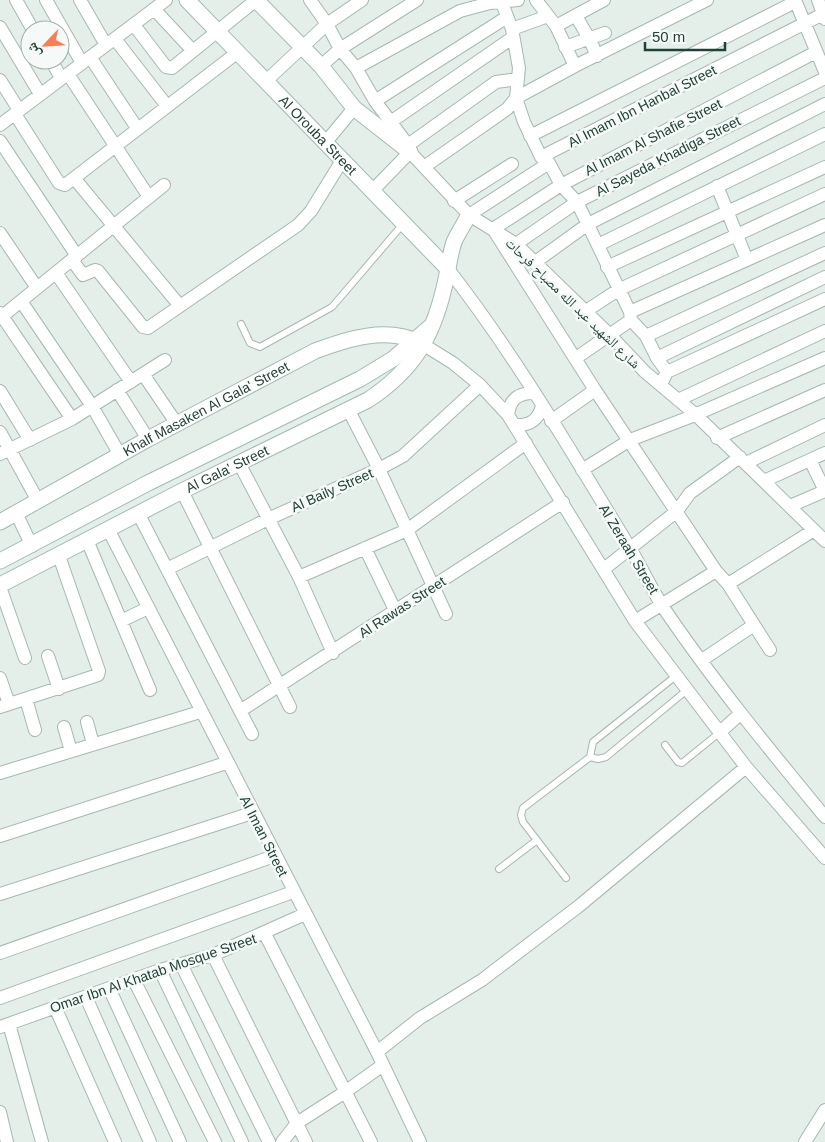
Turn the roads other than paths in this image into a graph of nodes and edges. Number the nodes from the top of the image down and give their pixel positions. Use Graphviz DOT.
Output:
graph roads {
  1 [pos="16,0"];
  2 [pos="46,0"];
  3 [pos="80,0"];
  4 [pos="166,0"];
  5 [pos="187,0"];
  6 [pos="256,0"];
  7 [pos="310,0"];
  8 [pos="362,0"];
  9 [pos="417,0"];
  10 [pos="518,0"];
  11 [pos="536,0"];
  12 [pos="707,0"];
  13 [pos="818,0"];
  14 [pos="601,1"];
  15 [pos="795,1"];
  16 [pos="502,3"];
  17 [pos="689,4"];
  18 [pos="154,9"];
  19 [pos="548,16"];
  20 [pos="576,16"];
  21 [pos="824,17"];
  22 [pos="27,20"];
  23 [pos="328,24"];
  24 [pos="804,24"];
  25 [pos="134,25"];
  26 [pos="556,26"];
  27 [pos="0,28"];
  28 [pos="510,28"];
  29 [pos="218,32"];
  30 [pos="605,33"];
  31 [pos="590,40"];
  32 [pos="110,42"];
  33 [pos="565,47"];
  34 [pos="304,48"];
  35 [pos="340,49"];
  36 [pos="819,50"];
  37 [pos="193,51"];
  38 [pos="238,52"];
  39 [pos="597,56"];
  40 [pos="86,60"];
  41 [pos="321,66"];
  42 [pos="575,66"];
  43 [pos="356,68"];
  44 [pos="60,70"];
  45 [pos="825,72"];
  46 [pos="65,76"];
  47 [pos="825,78"];
  48 [pos="518,79"];
  49 [pos="0,80"];
  50 [pos="266,81"];
  51 [pos="40,94"];
  52 [pos="516,98"];
  53 [pos="375,101"];
  54 [pos="825,104"];
  55 [pos="167,106"];
  56 [pos="354,108"];
  57 [pos="17,112"];
  58 [pos="392,122"];
  59 [pos="0,125"];
  60 [pos="137,128"];
  61 [pos="825,134"];
  62 [pos="530,136"];
  63 [pos="0,141"];
  64 [pos="326,142"];
  65 [pos="114,146"];
  66 [pos="409,149"];
  67 [pos="343,159"];
  68 [pos="545,160"];
  69 [pos="512,164"];
  70 [pos="424,166"];
  71 [pos="825,167"];
  72 [pos="74,178"];
  73 [pos="164,185"];
  74 [pos="561,185"];
  75 [pos="717,186"];
  76 [pos="373,190"];
  77 [pos="825,194"];
  78 [pos="149,197"];
  79 [pos="454,201"];
  80 [pos="577,202"];
  81 [pos="727,210"];
  82 [pos="469,215"];
  83 [pos="404,223"];
  84 [pos="588,224"];
  85 [pos="825,225"];
  86 [pos="113,226"];
  87 [pos="492,228"];
  88 [pos="0,233"];
  89 [pos="736,234"];
  90 [pos="516,244"];
  91 [pos="598,245"];
  92 [pos="825,254"];
  93 [pos="74,258"];
  94 [pos="747,260"];
  95 [pos="534,263"];
  96 [pos="606,267"];
  97 [pos="448,269"];
  98 [pos="56,273"];
  99 [pos="825,277"];
  100 [pos="37,288"];
  101 [pos="618,290"];
  102 [pos="825,299"];
  103 [pos="21,300"];
  104 [pos="180,306"];
  105 [pos="586,311"];
  106 [pos="1,316"];
  107 [pos="630,316"];
  108 [pos="241,324"];
  109 [pos="825,331"];
  110 [pos="610,335"];
  111 [pos="646,336"];
  112 [pos="419,343"];
  113 [pos="576,358"];
  114 [pos="657,358"];
  115 [pos="825,358"];
  116 [pos="165,360"];
  117 [pos="667,372"];
  118 [pos="143,374"];
  119 [pos="131,382"];
  120 [pos="661,384"];
  121 [pos="480,385"];
  122 [pos="117,390"];
  123 [pos="595,390"];
  124 [pos="825,390"];
  125 [pos="0,391"];
  126 [pos="533,392"];
  127 [pos="678,400"];
  128 [pos="92,406"];
  129 [pos="542,406"];
  130 [pos="348,409"];
  131 [pos="695,414"];
  132 [pos="72,419"];
  133 [pos="511,420"];
  134 [pos="551,421"];
  135 [pos="176,424"];
  136 [pos="825,425"];
  137 [pos="251,431"];
  138 [pos="0,432"];
  139 [pos="717,438"];
  140 [pos="148,439"];
  141 [pos="30,440"];
  142 [pos="630,440"];
  143 [pos="526,443"];
  144 [pos="211,451"];
  145 [pos="5,452"];
  146 [pos="262,452"];
  147 [pos="825,454"];
  148 [pos="120,455"];
  149 [pos="743,460"];
  150 [pos="810,460"];
  151 [pos="239,463"];
  152 [pos="379,469"];
  153 [pos="582,470"];
  154 [pos="220,472"];
  155 [pos="764,481"];
  156 [pos="182,490"];
  157 [pos="825,491"];
  158 [pos="38,501"];
  159 [pos="562,502"];
  160 [pos="790,506"];
  161 [pos="677,511"];
  162 [pos="16,513"];
  163 [pos="138,513"];
  164 [pos="268,519"];
  165 [pos="0,522"];
  166 [pos="108,529"];
  167 [pos="407,530"];
  168 [pos="814,530"];
  169 [pos="87,540"];
  170 [pos="825,541"];
  171 [pos="32,546"];
  172 [pos="212,547"];
  173 [pos="364,548"];
  174 [pos="631,550"];
  175 [pos="58,556"];
  176 [pos="0,562"];
  177 [pos="167,569"];
  178 [pos="604,569"];
  179 [pos="716,571"];
  180 [pos="299,577"];
  181 [pos="728,584"];
  182 [pos="0,586"];
  183 [pos="434,586"];
  184 [pos="662,606"];
  185 [pos="148,608"];
  186 [pos="395,610"];
  187 [pos="446,614"];
  188 [pos="121,621"];
  189 [pos="635,621"];
  190 [pos="754,624"];
  191 [pos="770,650"];
  192 [pos="333,653"];
  193 [pos="48,656"];
  194 [pos="25,658"];
  195 [pos="702,660"];
  196 [pos="676,675"];
  197 [pos="0,678"];
  198 [pos="279,684"];
  199 [pos="59,689"];
  200 [pos="150,690"];
  201 [pos="688,690"];
  202 [pos="26,699"];
  203 [pos="4,706"];
  204 [pos="290,706"];
  205 [pos="240,711"];
  206 [pos="200,712"];
  207 [pos="740,714"];
  208 [pos="87,722"];
  209 [pos="64,727"];
  210 [pos="34,730"];
  211 [pos="719,733"];
  212 [pos="252,734"];
  213 [pos="93,744"];
  214 [pos="665,745"];
  215 [pos="71,751"];
  216 [pos="590,757"];
  217 [pos="226,762"];
  218 [pos="746,767"];
  219 [pos="0,772"];
  220 [pos="252,813"];
  221 [pos="825,817"];
  222 [pos="0,836"];
  223 [pos="537,840"];
  224 [pos="274,856"];
  225 [pos="825,858"];
  226 [pos="499,869"];
  227 [pos="566,878"];
  228 [pos="293,892"];
  229 [pos="0,894"];
  230 [pos="305,914"];
  231 [pos="264,934"];
  232 [pos="0,953"];
  233 [pos="213,955"];
  234 [pos="181,964"];
  235 [pos="160,970"];
  236 [pos="134,980"];
  237 [pos="109,988"];
  238 [pos="86,997"];
  239 [pos="0,998"];
  240 [pos="55,1007"];
  241 [pos="5,1025"];
  242 [pos="377,1052"];
  243 [pos="383,1065"];
  244 [pos="345,1092"];
  245 [pos="825,1110"];
  246 [pos="0,1112"];
  247 [pos="297,1123"];
  248 [pos="8,1142"];
  249 [pos="42,1142"];
  250 [pos="115,1142"];
  251 [pos="150,1142"];
  252 [pos="180,1142"];
  253 [pos="215,1142"];
  254 [pos="242,1142"];
  255 [pos="269,1142"];
  256 [pos="282,1142"];
  257 [pos="306,1142"];
  258 [pos="371,1142"];
  259 [pos="420,1142"];
  260 [pos="805,1142"];
  1 -- 22 [label="street"];
  2 -- 40 [label="street"];
  3 -- 32 [label="street"];
  4 -- 18 [label="street"];
  5 -- 29 [label="street, Al Orouba Street"];
  6 -- 29 [label="street"];
  6 -- 34 [label="street"];
  7 -- 23 [label="street, شارع الشهيد عبد الله مصباح فرحات"];
  8 -- 23 [label="street"];
  9 -- 35 [label="street"];
  10 -- 16 [label="street"];
  11 -- 19 [label="street"];
  12 -- 17 [label="street"];
  13 -- 21 [label="street"];
  14 -- 20 [label="street"];
  15 -- 24 [label="street"];
  15 -- 62 [label="street"];
  16 -- 28 [label="street"];
  16 -- 43 [label="street"];
  17 -- 39 [label="street"];
  18 -- 25 [label="street"];
  18 -- 37 [label="street"];
  19 -- 26 [label="street"];
  19 -- 28 [label="street"];
  20 -- 26 [label="street"];
  20 -- 31 [label="street"];
  21 -- 24 [label="street, Al Imam Ibn Hanbal Street"];
  23 -- 34 [label="street"];
  23 -- 35 [label="street, شارع الشهيد عبد الله مصباح فرحات"];
  24 -- 36 [label="street"];
  24 -- 68 [label="street, Al Imam Ibn Hanbal Street"];
  25 -- 32 [label="street"];
  25 -- 37 [label="street"];
  26 -- 33 [label="street"];
  27 -- 51 [label="street"];
  28 -- 48 [label="street"];
  28 -- 53 [label="street"];
  28 -- 58 [label="street"];
  29 -- 37 [label="street"];
  29 -- 38 [label="street, Al Orouba Street"];
  30 -- 31 [label="street"];
  31 -- 33 [label="street"];
  31 -- 39 [label="street"];
  32 -- 40 [label="street"];
  32 -- 55 [label="street"];
  33 -- 42 [label="street"];
  34 -- 41 [label="street"];
  34 -- 50 [label="street"];
  35 -- 41 [label="street"];
  35 -- 43 [label="street, شارع الشهيد عبد الله مصباح فرحات"];
  36 -- 45 [label="street"];
  36 -- 74 [label="street, Al Imam Al Shafie Street"];
  38 -- 50 [label="street, Al Orouba Street"];
  38 -- 55 [label="street"];
  39 -- 42 [label="street"];
  40 -- 46 [label="street"];
  40 -- 60 [label="street"];
  41 -- 56 [label="street"];
  42 -- 52 [label="street"];
  43 -- 53 [label="street, شارع الشهيد عبد الله مصباح فرحات"];
  44 -- 46 [label="street"];
  46 -- 51 [label="street"];
  46 -- 65 [label="street"];
  47 -- 80 [label="street, Al Sayeda Khadiga Street"];
  48 -- 52 [label="street"];
  48 -- 66 [label="street"];
  49 -- 57 [label="street"];
  50 -- 64 [label="street, Al Orouba Street"];
  51 -- 57 [label="street"];
  52 -- 62 [label="street"];
  52 -- 70 [label="street"];
  53 -- 58 [label="street, شارع الشهيد عبد الله مصباح فرحات"];
  54 -- 84 [label="street"];
  55 -- 60 [label="street"];
  56 -- 64 [label="street"];
  56 -- 66 [label="street"];
  57 -- 59 [label="street"];
  57 -- 72 [label="street"];
  58 -- 66 [label="street, شارع الشهيد عبد الله مصباح فرحات"];
  60 -- 65 [label="street"];
  61 -- 75 [label="street"];
  62 -- 68 [label="street"];
  63 -- 93 [label="street"];
  64 -- 67 [label="street, Al Orouba Street"];
  65 -- 72 [label="street"];
  65 -- 78 [label="street"];
  66 -- 70 [label="street, شارع الشهيد عبد الله مصباح فرحات"];
  66 -- 76 [label="street"];
  67 -- 76 [label="street, Al Orouba Street"];
  67 -- 104 [label="street"];
  68 -- 74 [label="street"];
  68 -- 82 [label="street, Al Imam Ibn Hanbal Street"];
  69 -- 79 [label="street"];
  70 -- 79 [label="street, شارع الشهيد عبد الله مصباح فرحات"];
  71 -- 81 [label="street"];
  72 -- 86 [label="street"];
  73 -- 78 [label="street"];
  74 -- 80 [label="street"];
  74 -- 87 [label="street, Al Imam Al Shafie Street"];
  75 -- 81 [label="street"];
  75 -- 91 [label="street"];
  76 -- 83 [label="street, Al Orouba Street"];
  77 -- 89 [label="street"];
  78 -- 86 [label="street"];
  79 -- 82 [label="street, شارع الشهيد عبد الله مصباح فرحات"];
  80 -- 84 [label="street"];
  80 -- 90 [label="street, Al Sayeda Khadiga Street"];
  81 -- 89 [label="street"];
  81 -- 96 [label="street"];
  82 -- 87 [label="street, شارع الشهيد عبد الله مصباح فرحات"];
  82 -- 97 [label="street, Al Gala' Street"];
  83 -- 97 [label="street, Al Orouba Street"];
  83 -- 108 [label="lane"];
  84 -- 91 [label="street"];
  84 -- 95 [label="street"];
  85 -- 94 [label="street"];
  86 -- 93 [label="street"];
  86 -- 104 [label="street"];
  87 -- 90 [label="street, شارع الشهيد عبد الله مصباح فرحات"];
  87 -- 113 [label="street"];
  88 -- 100 [label="street"];
  89 -- 94 [label="street"];
  89 -- 101 [label="street"];
  90 -- 95 [label="street, شارع الشهيد عبد الله مصباح فرحات"];
  91 -- 96 [label="street"];
  92 -- 111 [label="street"];
  93 -- 98 [label="street"];
  93 -- 104 [label="street"];
  94 -- 107 [label="street"];
  95 -- 105 [label="street, شارع الشهيد عبد الله مصباح فرحات"];
  96 -- 101 [label="street"];
  97 -- 112 [label="street, Al Gala' Street"];
  97 -- 126 [label="street, Al Zeraah Street"];
  98 -- 100 [label="street"];
  98 -- 119 [label="street"];
  99 -- 114 [label="street"];
  100 -- 103 [label="street"];
  101 -- 105 [label="street"];
  101 -- 107 [label="street"];
  102 -- 117 [label="street"];
  103 -- 106 [label="street"];
  103 -- 128 [label="street"];
  105 -- 110 [label="street, شارع الشهيد عبد الله مصباح فرحات"];
  106 -- 132 [label="street"];
  107 -- 110 [label="street"];
  107 -- 111 [label="street"];
  109 -- 127 [label="street"];
  110 -- 113 [label="street"];
  110 -- 120 [label="street, شارع الشهيد عبد الله مصباح فرحات"];
  111 -- 114 [label="street"];
  112 -- 121 [label="street"];
  112 -- 130 [label="street, Al Gala' Street"];
  112 -- 135 [label="street, Khalf Masaken Al Gala' Street"];
  112 -- 137 [label="street, Al Gala' Street"];
  113 -- 123 [label="street"];
  114 -- 117 [label="street"];
  115 -- 131 [label="street"];
  116 -- 118 [label="street"];
  117 -- 120 [label="street"];
  118 -- 119 [label="street"];
  118 -- 135 [label="street"];
  119 -- 122 [label="street"];
  120 -- 127 [label="street, شارع الشهيد عبد الله مصباح فرحات"];
  121 -- 133 [label="street"];
  121 -- 152 [label="street, Al Baily Street"];
  122 -- 128 [label="street"];
  122 -- 140 [label="street"];
  123 -- 134 [label="street"];
  123 -- 142 [label="street"];
  124 -- 139 [label="street"];
  125 -- 141 [label="street"];
  126 -- 129 [label="street, Al Zeraah Street"];
  126 -- 133 [label="street"];
  127 -- 131 [label="street, شارع الشهيد عبد الله مصباح فرحات"];
  128 -- 132 [label="street"];
  128 -- 148 [label="street"];
  129 -- 133 [label="street"];
  129 -- 134 [label="street, Al Zeraah Street"];
  130 -- 146 [label="street, Al Gala' Street"];
  130 -- 152 [label="street"];
  131 -- 139 [label="street, شارع الشهيد عبد الله مصباح فرحات"];
  131 -- 142 [label="street"];
  132 -- 141 [label="street"];
  133 -- 143 [label="street"];
  134 -- 153 [label="street, Al Zeraah Street"];
  135 -- 140 [label="street, Khalf Masaken Al Gala' Street"];
  136 -- 149 [label="street"];
  137 -- 144 [label="street, Al Gala' Street"];
  137 -- 146 [label="street"];
  138 -- 145 [label="street"];
  139 -- 149 [label="street, شارع الشهيد عبد الله مصباح فرحات"];
  140 -- 148 [label="street, Khalf Masaken Al Gala' Street"];
  141 -- 145 [label="street"];
  142 -- 153 [label="street"];
  142 -- 161 [label="street"];
  143 -- 159 [label="street"];
  143 -- 167 [label="street"];
  144 -- 154 [label="street"];
  144 -- 171 [label="street, Al Gala' Street"];
  145 -- 158 [label="street"];
  146 -- 151 [label="street, Al Gala' Street"];
  147 -- 150 [label="street"];
  148 -- 158 [label="street, Khalf Masaken Al Gala' Street"];
  149 -- 155 [label="street, شارع الشهيد عبد الله مصباح فرحات"];
  149 -- 161 [label="street"];
  150 -- 155 [label="street"];
  150 -- 157 [label="street"];
  151 -- 154 [label="street, Al Gala' Street"];
  151 -- 164 [label="street"];
  152 -- 164 [label="street, Al Baily Street"];
  152 -- 167 [label="street"];
  153 -- 174 [label="street, Al Zeraah Street"];
  154 -- 156 [label="street, Al Gala' Street"];
  155 -- 160 [label="street, شارع الشهيد عبد الله مصباح فرحات"];
  156 -- 163 [label="street, Al Gala' Street"];
  156 -- 172 [label="street"];
  157 -- 160 [label="street"];
  158 -- 162 [label="street, Khalf Masaken Al Gala' Street"];
  159 -- 178 [label="street"];
  159 -- 183 [label="street, Al Rawas Street"];
  160 -- 168 [label="street, شارع الشهيد عبد الله مصباح فرحات"];
  161 -- 174 [label="street"];
  161 -- 179 [label="street"];
  162 -- 165 [label="street, Khalf Masaken Al Gala' Street"];
  162 -- 171 [label="street"];
  163 -- 166 [label="street, Al Gala' Street"];
  163 -- 177 [label="street"];
  164 -- 172 [label="street, Al Baily Street"];
  164 -- 180 [label="street"];
  166 -- 169 [label="street, Al Gala' Street"];
  166 -- 185 [label="street, Al Iman Street"];
  167 -- 173 [label="street"];
  167 -- 183 [label="street"];
  168 -- 170 [label="street, شارع الشهيد عبد الله مصباح فرحات"];
  168 -- 181 [label="street"];
  169 -- 175 [label="street, Al Gala' Street"];
  169 -- 188 [label="street"];
  171 -- 176 [label="street, Al Gala' Street"];
  172 -- 177 [label="street, Al Baily Street"];
  172 -- 198 [label="street"];
  173 -- 180 [label="street"];
  173 -- 186 [label="street"];
  174 -- 178 [label="street"];
  174 -- 184 [label="street, Al Zeraah Street"];
  175 -- 182 [label="street, Al Gala' Street"];
  175 -- 199 [label="street"];
  177 -- 205 [label="street"];
  178 -- 189 [label="street"];
  179 -- 181 [label="street"];
  179 -- 184 [label="street"];
  180 -- 192 [label="street"];
  181 -- 190 [label="street"];
  182 -- 194 [label="street"];
  183 -- 186 [label="street, Al Rawas Street"];
  183 -- 187 [label="street"];
  184 -- 189 [label="street"];
  184 -- 195 [label="street, Al Zeraah Street"];
  185 -- 188 [label="street"];
  185 -- 206 [label="street, Al Iman Street"];
  186 -- 192 [label="street, Al Rawas Street"];
  188 -- 200 [label="street"];
  189 -- 196 [label="street"];
  190 -- 191 [label="street"];
  190 -- 195 [label="street"];
  192 -- 198 [label="street, Al Rawas Street"];
  193 -- 199 [label="street"];
  195 -- 207 [label="street, Al Zeraah Street"];
  196 -- 201 [label="street"];
  196 -- 216 [label="lane"];
  197 -- 203 [label="street"];
  198 -- 204 [label="street"];
  198 -- 205 [label="street, Al Rawas Street"];
  199 -- 202 [label="street"];
  201 -- 211 [label="street"];
  201 -- 216 [label="lane"];
  202 -- 203 [label="street"];
  202 -- 210 [label="street"];
  205 -- 212 [label="street"];
  206 -- 213 [label="street"];
  206 -- 217 [label="street, Al Iman Street"];
  207 -- 211 [label="street"];
  207 -- 221 [label="street, Al Zeraah Street"];
  208 -- 213 [label="street"];
  209 -- 215 [label="street"];
  211 -- 214 [label="lane"];
  211 -- 218 [label="street"];
  213 -- 215 [label="street"];
  215 -- 219 [label="street"];
  216 -- 223 [label="lane"];
  217 -- 220 [label="street, Al Iman Street"];
  217 -- 222 [label="street"];
  218 -- 225 [label="street"];
  218 -- 242 [label="street"];
  220 -- 224 [label="street, Al Iman Street"];
  220 -- 229 [label="street"];
  223 -- 226 [label="lane"];
  223 -- 227 [label="lane"];
  224 -- 228 [label="street, Al Iman Street"];
  224 -- 232 [label="street"];
  228 -- 230 [label="street, Al Iman Street"];
  228 -- 239 [label="street"];
  230 -- 231 [label="street, Omar Ibn Al Khatab Mosque Street"];
  230 -- 242 [label="street, Al Iman Street"];
  231 -- 233 [label="street, Omar Ibn Al Khatab Mosque Street"];
  231 -- 244 [label="street"];
  233 -- 234 [label="street, Omar Ibn Al Khatab Mosque Street"];
  233 -- 247 [label="street"];
  234 -- 235 [label="street, Omar Ibn Al Khatab Mosque Street"];
  234 -- 255 [label="street"];
  235 -- 236 [label="street, Omar Ibn Al Khatab Mosque Street"];
  235 -- 254 [label="street"];
  236 -- 237 [label="street, Omar Ibn Al Khatab Mosque Street"];
  236 -- 253 [label="street"];
  237 -- 238 [label="street, Omar Ibn Al Khatab Mosque Street"];
  237 -- 252 [label="street"];
  238 -- 240 [label="street, Omar Ibn Al Khatab Mosque Street"];
  238 -- 251 [label="street"];
  240 -- 241 [label="street, Omar Ibn Al Khatab Mosque Street"];
  240 -- 250 [label="street"];
  241 -- 249 [label="street"];
  242 -- 243 [label="street, Al Iman Street"];
  243 -- 244 [label="street"];
  243 -- 259 [label="street, Al Iman Street"];
  244 -- 247 [label="street"];
  244 -- 258 [label="street"];
  245 -- 260 [label="street"];
  246 -- 248 [label="street"];
  247 -- 256 [label="street"];
  247 -- 257 [label="street"];
}
